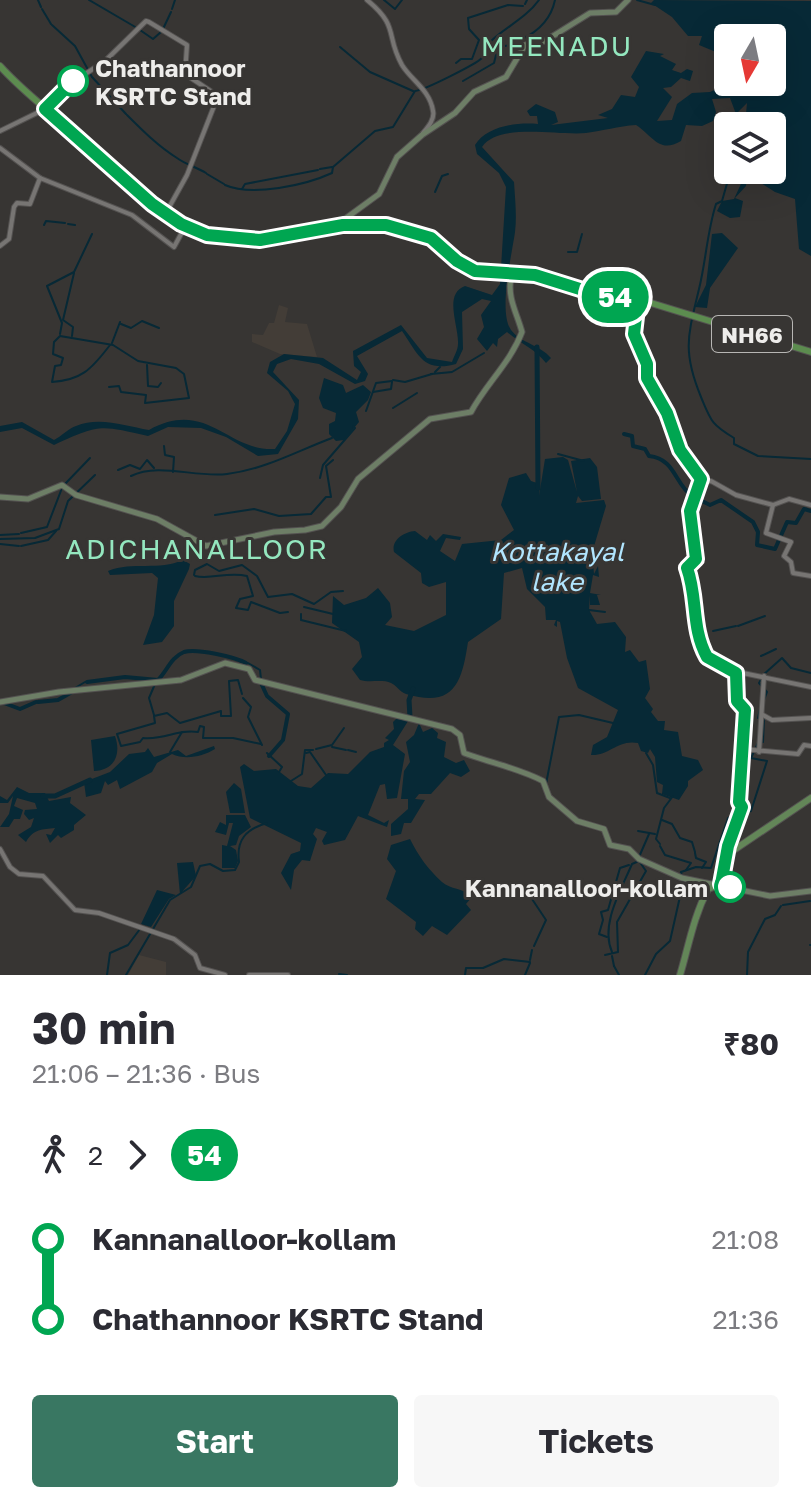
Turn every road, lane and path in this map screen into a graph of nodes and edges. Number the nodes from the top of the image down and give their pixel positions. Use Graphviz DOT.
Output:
graph roads {
  1 [pos="367,0"];
  2 [pos="628,0"];
  3 [pos="0,66"];
  4 [pos="45,109"];
  5 [pos="0,131"];
  6 [pos="422,135"];
  7 [pos="0,148"];
  8 [pos="40,178"];
  9 [pos="166,213"];
  10 [pos="342,223"];
  11 [pos="186,225"];
  12 [pos="418,233"];
  13 [pos="292,236"];
  14 [pos="0,246"];
  15 [pos="523,274"];
  16 [pos="638,300"];
  17 [pos="811,352"];
  18 [pos="701,482"];
  19 [pos="0,497"];
  20 [pos="773,505"];
  21 [pos="811,505"];
  22 [pos="811,576"];
  23 [pos="733,671"];
  24 [pos="764,676"];
  25 [pos="811,687"];
  26 [pos="0,702"];
  27 [pos="762,717"];
  28 [pos="811,718"];
  29 [pos="811,746"];
  30 [pos="743,749"];
  31 [pos="756,752"];
  32 [pos="811,798"];
  33 [pos="0,849"];
  34 [pos="728,854"];
  35 [pos="721,884"];
  36 [pos="811,891"];
  37 [pos="225,975"];
  38 [pos="249,975"];
  39 [pos="288,975"];
  40 [pos="680,975"];
  1 -- 6 [label="street"];
  2 -- 6 [label="main road"];
  3 -- 4 [label="highway, NH66"];
  4 -- 5 [label="street"];
  4 -- 9 [label="highway, NH66"];
  4 -- 9 [label="street"];
  6 -- 10 [label="main road"];
  7 -- 8 [label="street"];
  8 -- 11 [label="street"];
  8 -- 14 [label="street"];
  9 -- 11 [label="highway, NH66"];
  10 -- 12 [label="highway, NH66"];
  10 -- 13 [label="highway, NH66"];
  11 -- 13 [label="highway, NH66"];
  12 -- 13 [label="highway, NH66"];
  12 -- 15 [label="highway, NH66"];
  15 -- 16 [label="highway, NH66"];
  15 -- 19 [label="main road"];
  16 -- 17 [label="highway, NH66"];
  16 -- 18 [label="main road"];
  18 -- 20 [label="street"];
  18 -- 23 [label="main road"];
  20 -- 21 [label="street"];
  20 -- 22 [label="street"];
  23 -- 24 [label="street"];
  23 -- 30 [label="main road"];
  24 -- 25 [label="street"];
  24 -- 27 [label="street"];
  26 -- 35 [label="main road"];
  27 -- 28 [label="street"];
  27 -- 31 [label="street"];
  29 -- 31 [label="street"];
  30 -- 31 [label="street"];
  30 -- 34 [label="main road"];
  32 -- 34 [label="main road"];
  33 -- 37 [label="street"];
  34 -- 35 [label="main road"];
  35 -- 36 [label="main road"];
  35 -- 40 [label="main road"];
  38 -- 39 [label="street"];
}
